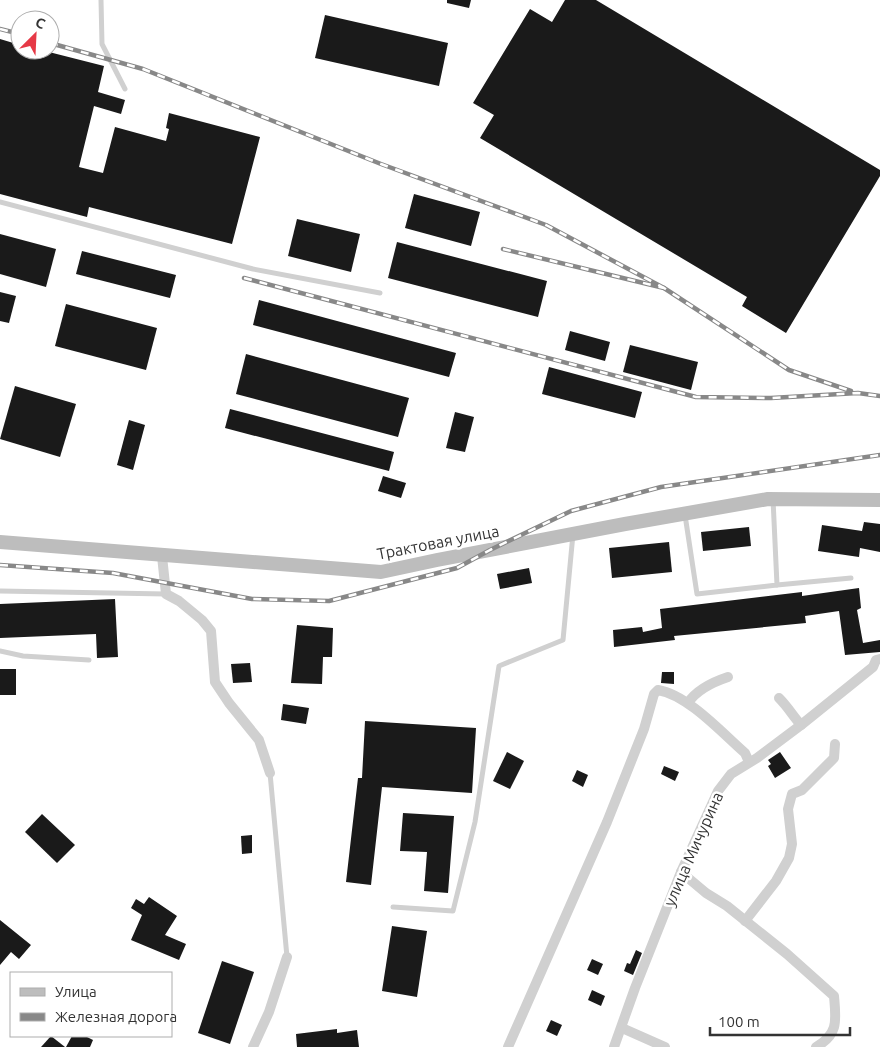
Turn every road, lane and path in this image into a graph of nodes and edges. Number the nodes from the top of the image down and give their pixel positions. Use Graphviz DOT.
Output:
graph roads {
  1 [pos="101,0"];
  2 [pos="125,89"];
  3 [pos="0,202"];
  4 [pos="380,293"];
  5 [pos="773,499"];
  6 [pos="880,500"];
  7 [pos="685,513"];
  8 [pos="573,534"];
  9 [pos="0,542"];
  10 [pos="162,556"];
  11 [pos="851,578"];
  12 [pos="777,585"];
  13 [pos="0,591"];
  14 [pos="166,594"];
  15 [pos="0,651"];
  16 [pos="880,659"];
  17 [pos="89,660"];
  18 [pos="728,677"];
  19 [pos="779,698"];
  20 [pos="688,703"];
  21 [pos="801,725"];
  22 [pos="835,744"];
  23 [pos="749,762"];
  24 [pos="270,774"];
  25 [pos="681,872"];
  26 [pos="393,908"];
  27 [pos="745,920"];
  28 [pos="287,957"];
  29 [pos="622,1028"];
  30 [pos="252,1047"];
  31 [pos="508,1047"];
  32 [pos="614,1047"];
  33 [pos="665,1047"];
  34 [pos="816,1047"];
  1 -- 2 [label="lane"];
  3 -- 4 [label="lane"];
  5 -- 6 [label="main road, Трактовая улица"];
  5 -- 7 [label="main road, Трактовая улица"];
  5 -- 12 [label="lane"];
  7 -- 8 [label="main road, Трактовая улица"];
  7 -- 12 [label="lane"];
  8 -- 10 [label="main road, Трактовая улица"];
  8 -- 26 [label="lane"];
  9 -- 10 [label="main road, Трактовая улица"];
  10 -- 14 [label="street"];
  11 -- 12 [label="lane"];
  13 -- 14 [label="lane"];
  14 -- 24 [label="street"];
  15 -- 17 [label="lane"];
  16 -- 21 [label="street, улица Мичурина"];
  18 -- 20 [label="street"];
  19 -- 21 [label="street"];
  20 -- 23 [label="street"];
  20 -- 31 [label="street"];
  21 -- 23 [label="street, улица Мичурина"];
  22 -- 27 [label="street"];
  23 -- 25 [label="street, улица Мичурина"];
  24 -- 28 [label="lane"];
  25 -- 27 [label="street"];
  25 -- 29 [label="street, улица Мичурина"];
  27 -- 34 [label="street"];
  28 -- 30 [label="street"];
  29 -- 32 [label="street, улица Мичурина"];
  29 -- 33 [label="street"];
}
